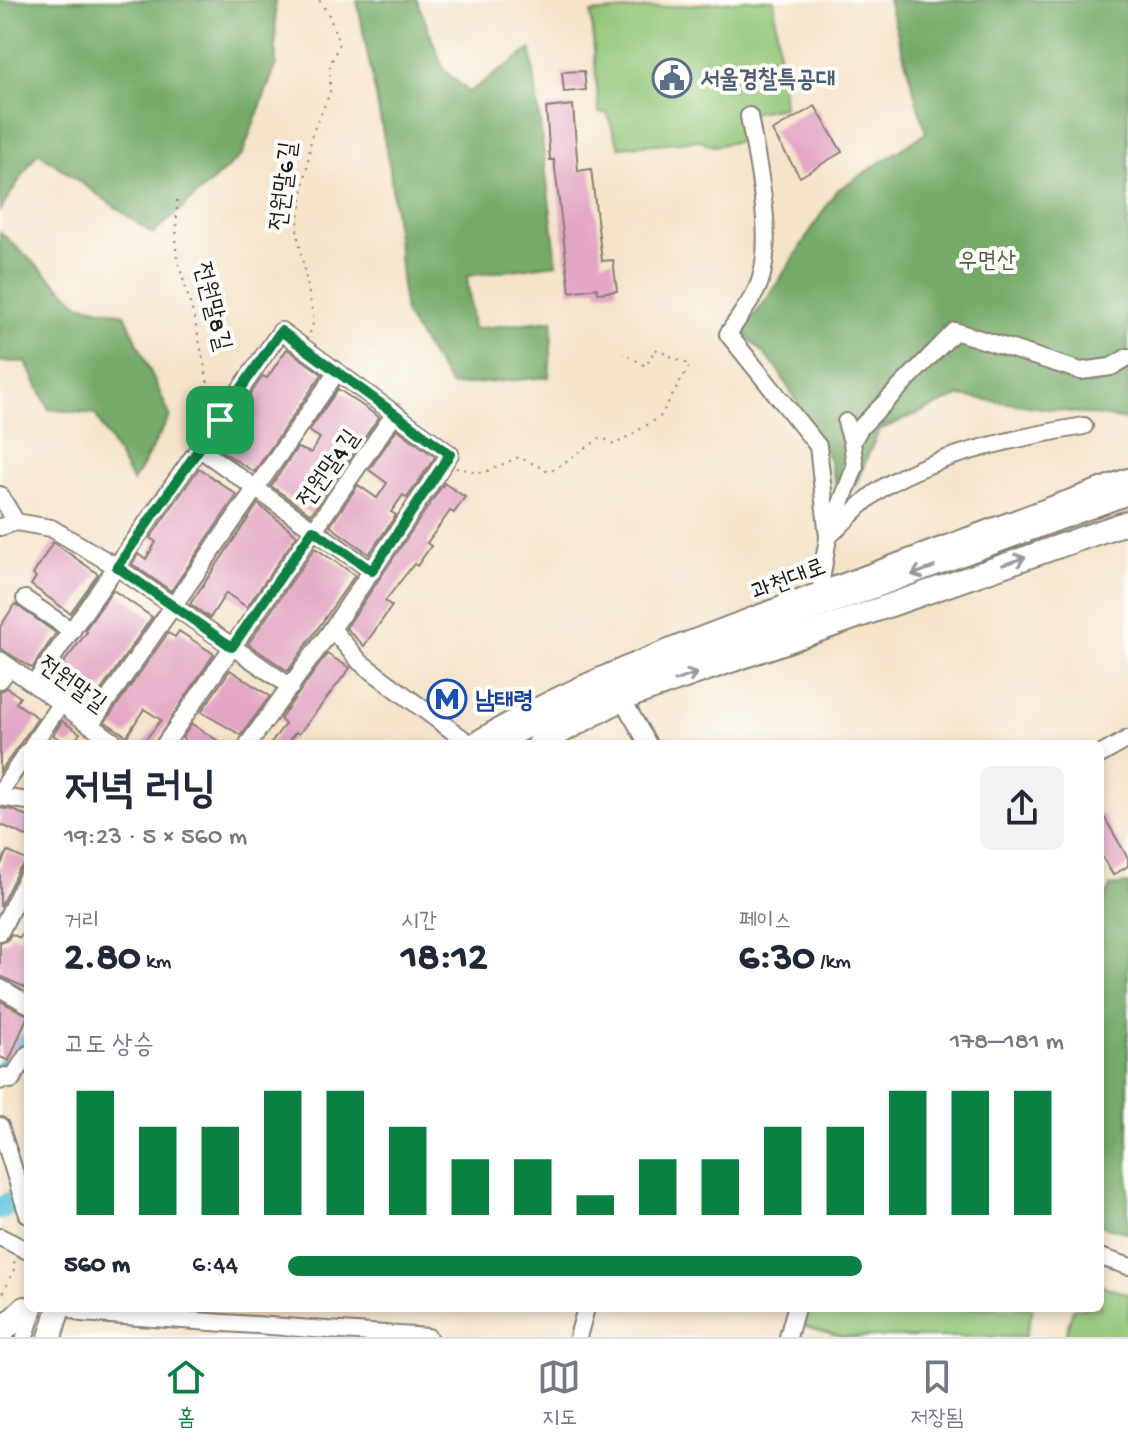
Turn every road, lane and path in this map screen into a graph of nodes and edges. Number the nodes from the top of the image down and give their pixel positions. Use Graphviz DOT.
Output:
graph roads {
  1 [pos="319,0"];
  2 [pos="749,116"];
  3 [pos="177,200"];
  4 [pos="306,348"];
  5 [pos="623,353"];
  6 [pos="1128,357"];
  7 [pos="337,372"];
  8 [pos="395,413"];
  9 [pos="220,420"];
  10 [pos="846,422"];
  11 [pos="1084,426"];
  12 [pos="852,442"];
  13 [pos="200,449"];
  14 [pos="443,466"];
  15 [pos="1128,480"];
  16 [pos="254,488"];
  17 [pos="0,495"];
  18 [pos="1128,496"];
  19 [pos="1128,522"];
  20 [pos="8,524"];
  21 [pos="313,530"];
  22 [pos="828,537"];
  23 [pos="117,567"];
  24 [pos="372,571"];
  25 [pos="25,599"];
  26 [pos="173,606"];
  27 [pos="829,607"];
  28 [pos="332,629"];
  29 [pos="72,631"];
  30 [pos="232,647"];
  31 [pos="3,669"];
  32 [pos="34,684"];
  33 [pos="291,687"];
  34 [pos="622,699"];
  35 [pos="61,703"];
  36 [pos="90,725"];
  37 [pos="1128,739"];
  38 [pos="36,740"];
  39 [pos="111,740"];
  40 [pos="168,740"];
  41 [pos="251,740"];
  42 [pos="467,740"];
  43 [pos="480,740"];
  44 [pos="508,740"];
  45 [pos="546,740"];
  46 [pos="646,740"];
  47 [pos="1104,753"];
  48 [pos="24,757"];
  49 [pos="0,794"];
  50 [pos="24,800"];
  51 [pos="24,883"];
  52 [pos="0,932"];
  53 [pos="0,988"];
  54 [pos="24,1002"];
  55 [pos="24,1060"];
  56 [pos="2,1077"];
  57 [pos="0,1126"];
  58 [pos="24,1202"];
  59 [pos="0,1237"];
  60 [pos="21,1253"];
  61 [pos="1104,1258"];
  62 [pos="1128,1266"];
  63 [pos="0,1300"];
  64 [pos="24,1310"];
  65 [pos="26,1312"];
  66 [pos="28,1312"];
  67 [pos="58,1312"];
  68 [pos="79,1312"];
  69 [pos="585,1312"];
  70 [pos="795,1312"];
  71 [pos="0,1333"];
  72 [pos="16,1337"];
  73 [pos="25,1337"];
  74 [pos="50,1337"];
  75 [pos="428,1337"];
  76 [pos="578,1337"];
  77 [pos="788,1337"];
  1 -- 4 [label="path, 전원말6길"];
  2 -- 22 [label="street"];
  3 -- 9 [label="path, 전원말8길"];
  4 -- 7 [label="street"];
  4 -- 9 [label="street, 전원말8길"];
  5 -- 14 [label="path"];
  6 -- 12 [label="street"];
  7 -- 8 [label="street"];
  7 -- 16 [label="street"];
  8 -- 14 [label="street"];
  8 -- 21 [label="street, 전원말4길"];
  9 -- 13 [label="street, 전원말8길"];
  10 -- 12 [label="street"];
  11 -- 22 [label="street"];
  12 -- 22 [label="street"];
  13 -- 16 [label="street"];
  13 -- 23 [label="street, 전원말8길"];
  14 -- 24 [label="street"];
  15 -- 27 [label="main road, 과천대로"];
  16 -- 21 [label="street, 전원말4길"];
  16 -- 26 [label="street"];
  17 -- 20 [label="street"];
  18 -- 27 [label="street, one-way"];
  27 -- 19 [label="main road, one-way"];
  20 -- 23 [label="street"];
  21 -- 24 [label="street"];
  21 -- 30 [label="street, 전원말4길"];
  22 -- 27 [label="street"];
  23 -- 26 [label="street"];
  23 -- 29 [label="street, 전원말8길"];
  24 -- 28 [label="street"];
  25 -- 29 [label="street"];
  26 -- 30 [label="street"];
  26 -- 36 [label="street"];
  34 -- 27 [label="main road, 과천대로, one-way"];
  27 -- 43 [label="main road, 과천대로"];
  27 -- 44 [label="street"];
  28 -- 33 [label="street"];
  28 -- 42 [label="street, 과천대로"];
  29 -- 32 [label="street, 전원말8길"];
  30 -- 33 [label="street"];
  30 -- 40 [label="street, 전원말4길"];
  31 -- 32 [label="street, 전원말길"];
  32 -- 35 [label="street, 전원말길"];
  33 -- 41 [label="street"];
  34 -- 45 [label="main road, 과천대로"];
  34 -- 46 [label="street"];
  35 -- 36 [label="street, 전원말길"];
  35 -- 38 [label="street"];
  36 -- 39 [label="street, 전원말길"];
  37 -- 47 [label="street"];
  48 -- 49 [label="street"];
  49 -- 50 [label="street"];
  51 -- 52 [label="street"];
  53 -- 54 [label="street"];
  55 -- 56 [label="street"];
  57 -- 58 [label="street"];
  59 -- 60 [label="street"];
  60 -- 63 [label="path"];
  61 -- 62 [label="street"];
  64 -- 71 [label="highway"];
  65 -- 72 [label="main road"];
  66 -- 73 [label="street"];
  67 -- 74 [label="main road"];
  68 -- 75 [label="street"];
  69 -- 76 [label="street"];
  70 -- 77 [label="street"];
}
